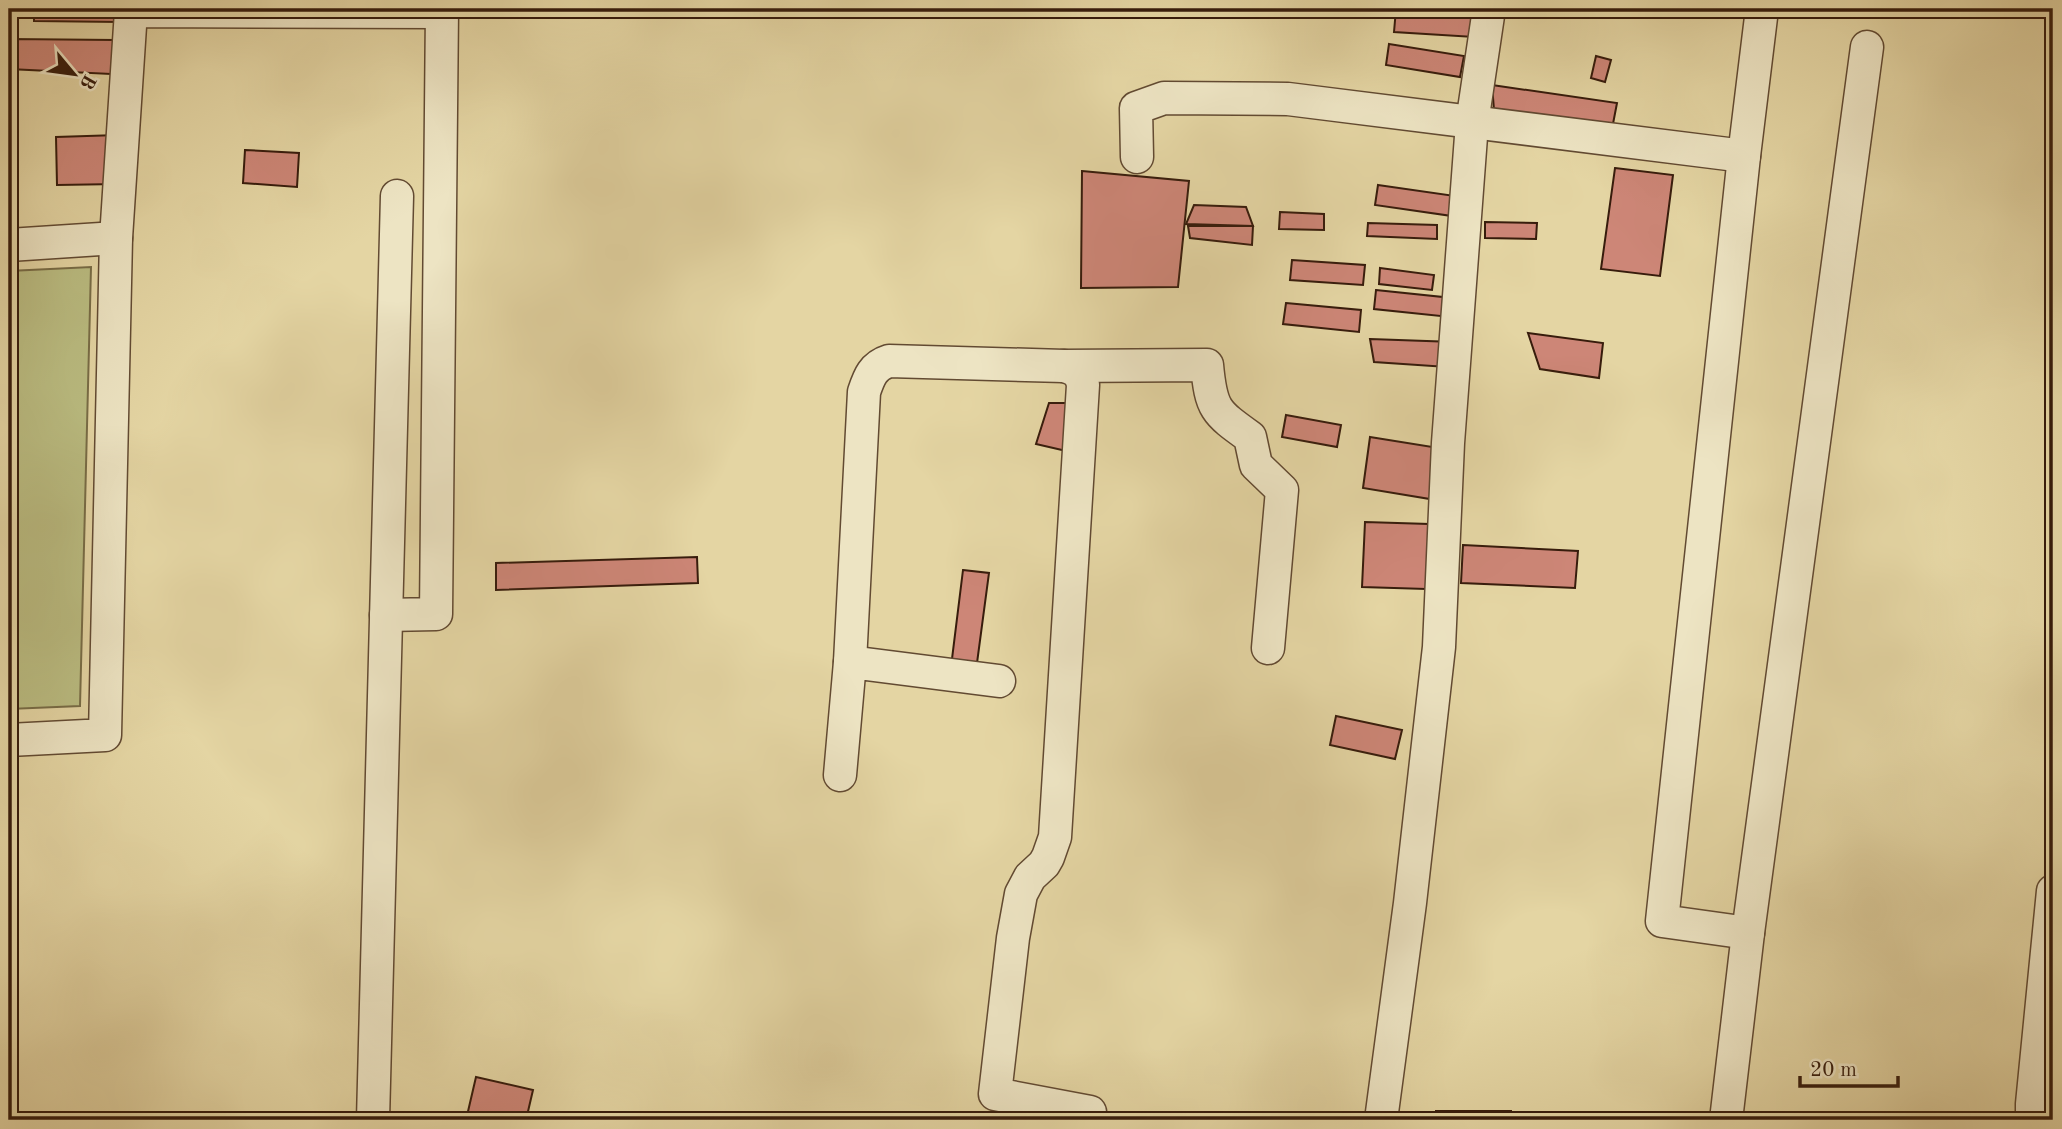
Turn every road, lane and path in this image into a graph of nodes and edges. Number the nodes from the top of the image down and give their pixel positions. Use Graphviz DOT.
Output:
graph roads {
  1 [pos="1489,9"];
  2 [pos="1762,9"];
  3 [pos="442,10"];
  4 [pos="402,11"];
  5 [pos="1867,47"];
  6 [pos="1472,123"];
  7 [pos="1744,156"];
  8 [pos="1137,157"];
  9 [pos="397,196"];
  10 [pos="116,238"];
  11 [pos="9,246"];
  12 [pos="1064,366"];
  13 [pos="386,615"];
  14 [pos="1268,648"];
  15 [pos="850,662"];
  16 [pos="999,681"];
  17 [pos="9,740"];
  18 [pos="840,775"];
  19 [pos="2053,891"];
  20 [pos="1748,933"];
  21 [pos="992,1107"];
  22 [pos="1090,1112"];
  23 [pos="373,1120"];
  24 [pos="1381,1120"];
  25 [pos="1726,1120"];
  26 [pos="2032,1120"];
  1 -- 6 [label="street"];
  2 -- 7 [label="street"];
  3 -- 4 [label="street"];
  3 -- 13 [label="street"];
  4 -- 10 [label="street"];
  5 -- 20 [label="street"];
  6 -- 7 [label="street"];
  6 -- 8 [label="street"];
  6 -- 24 [label="street"];
  7 -- 20 [label="street"];
  9 -- 13 [label="street"];
  10 -- 11 [label="street"];
  10 -- 17 [label="street"];
  12 -- 14 [label="street"];
  12 -- 15 [label="street"];
  12 -- 21 [label="street"];
  13 -- 23 [label="street"];
  15 -- 16 [label="street"];
  15 -- 18 [label="street"];
  19 -- 26 [label="street"];
  20 -- 25 [label="street"];
  21 -- 22 [label="street"];
}
